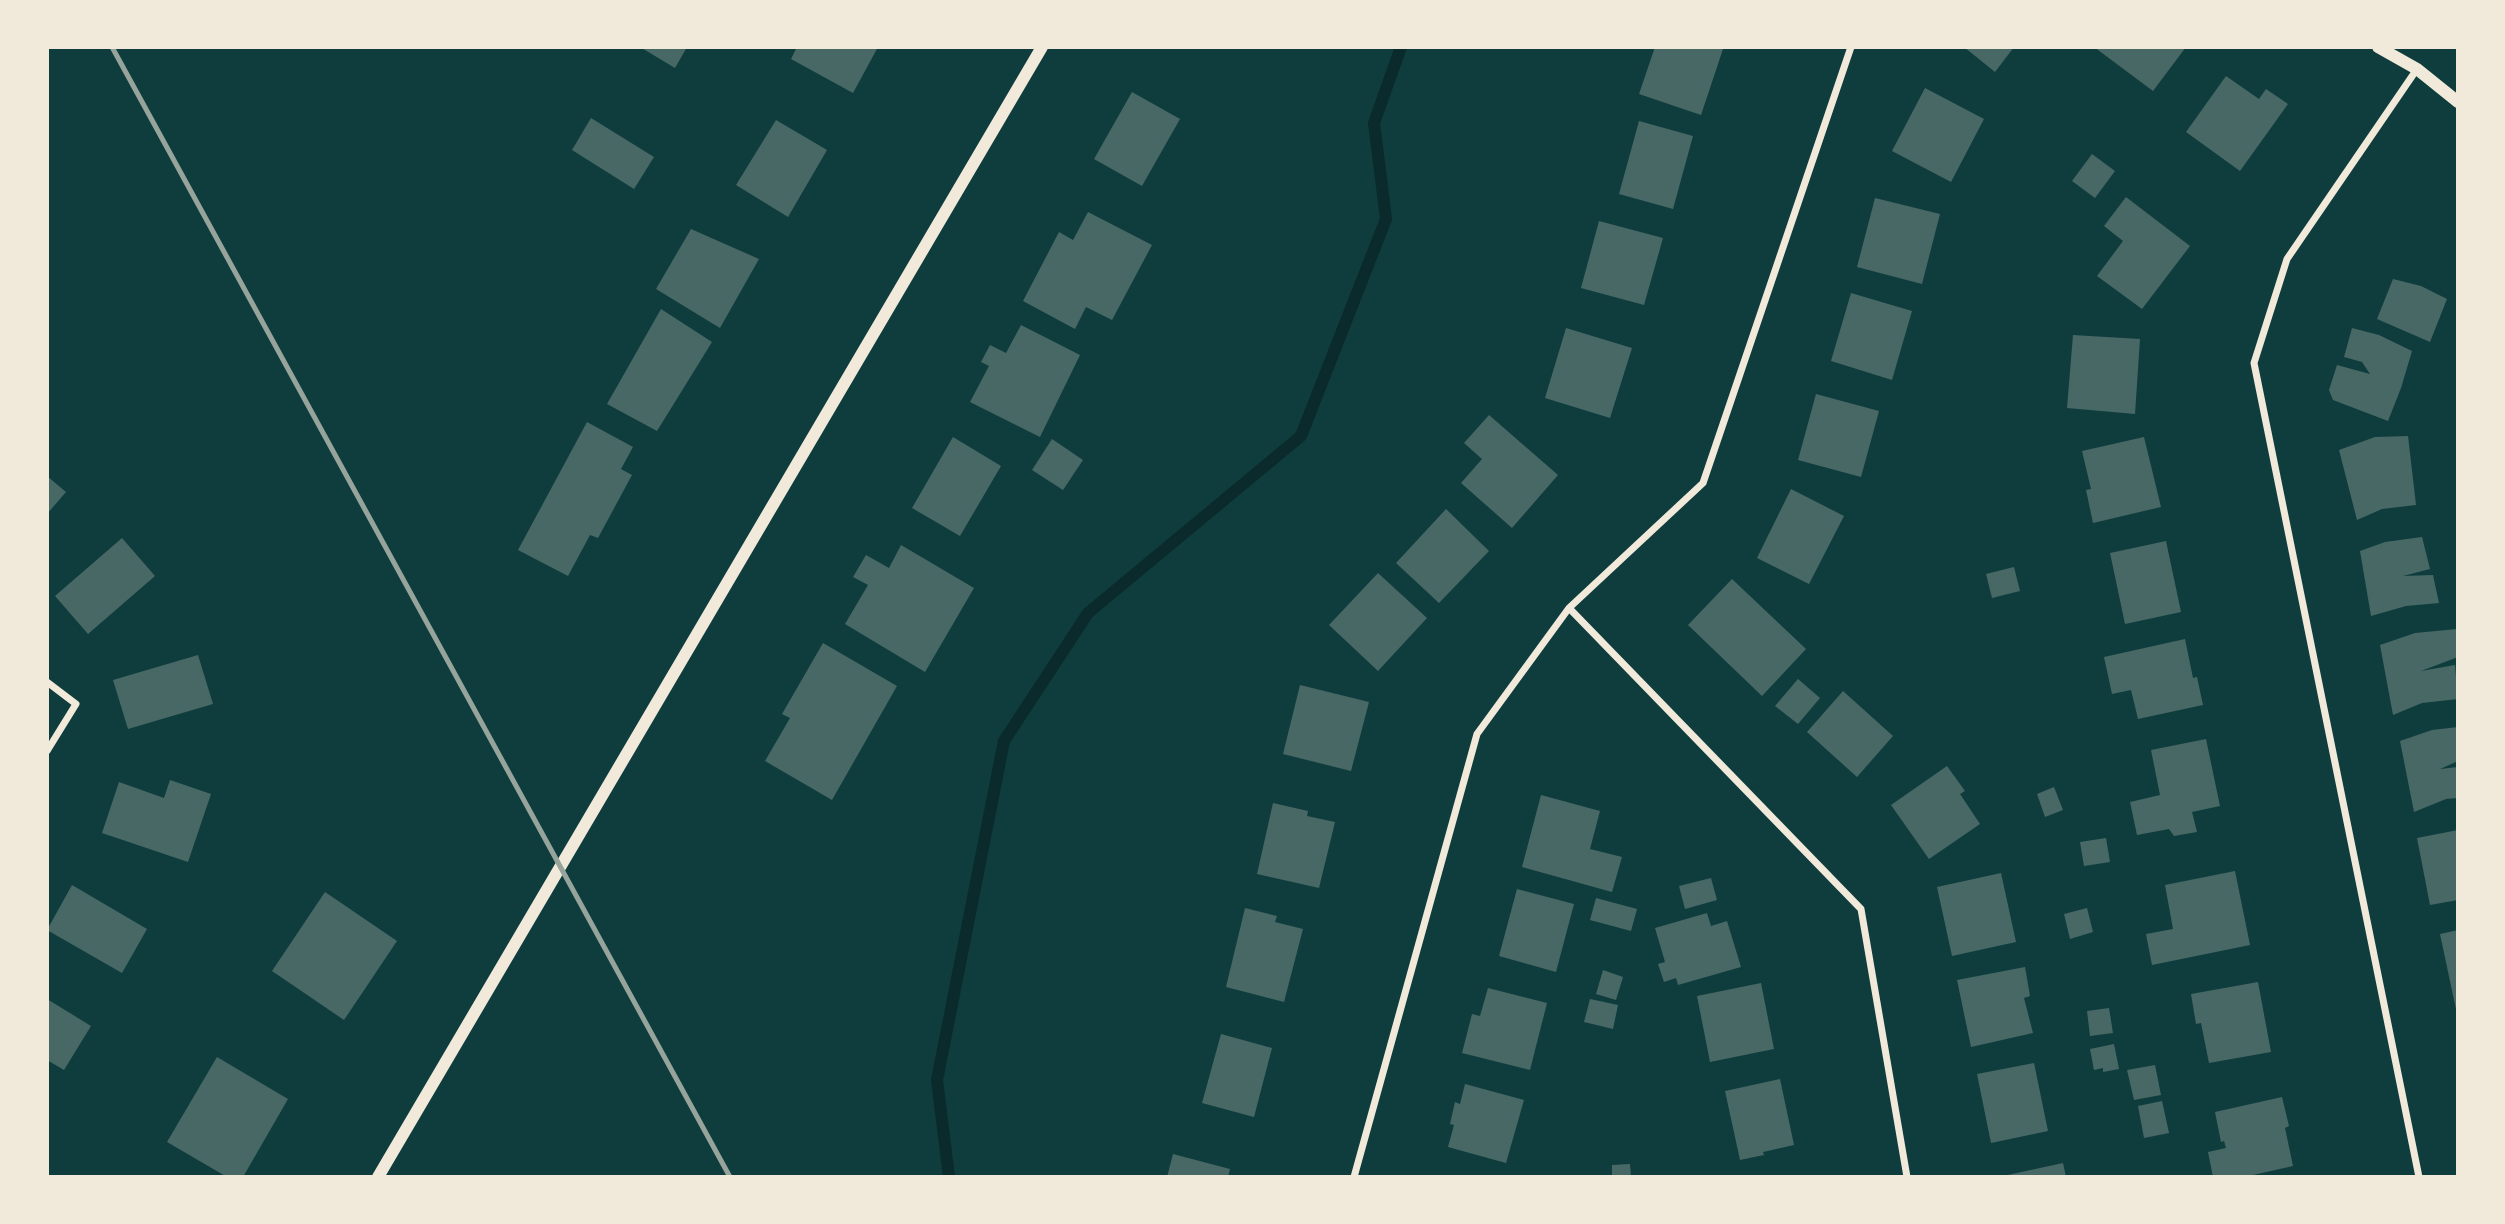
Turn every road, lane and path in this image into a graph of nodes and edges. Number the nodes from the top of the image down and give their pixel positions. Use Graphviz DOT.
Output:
graph roads {
  1 [pos="1042,47"];
  2 [pos="1851,47"];
  3 [pos="2378,47"];
  4 [pos="2417,69"];
  5 [pos="2458,102"];
  6 [pos="1569,608"];
  7 [pos="47,682"];
  8 [pos="47,751"];
  9 [pos="378,1177"];
  10 [pos="1354,1177"];
  11 [pos="1907,1177"];
  12 [pos="2419,1177"];
  1 -- 9 [label="street"];
  2 -- 6 [label="street"];
  3 -- 4 [label="street"];
  4 -- 5 [label="street"];
  4 -- 12 [label="street"];
  6 -- 10 [label="street"];
  6 -- 11 [label="street"];
  7 -- 8 [label="street"];
}
